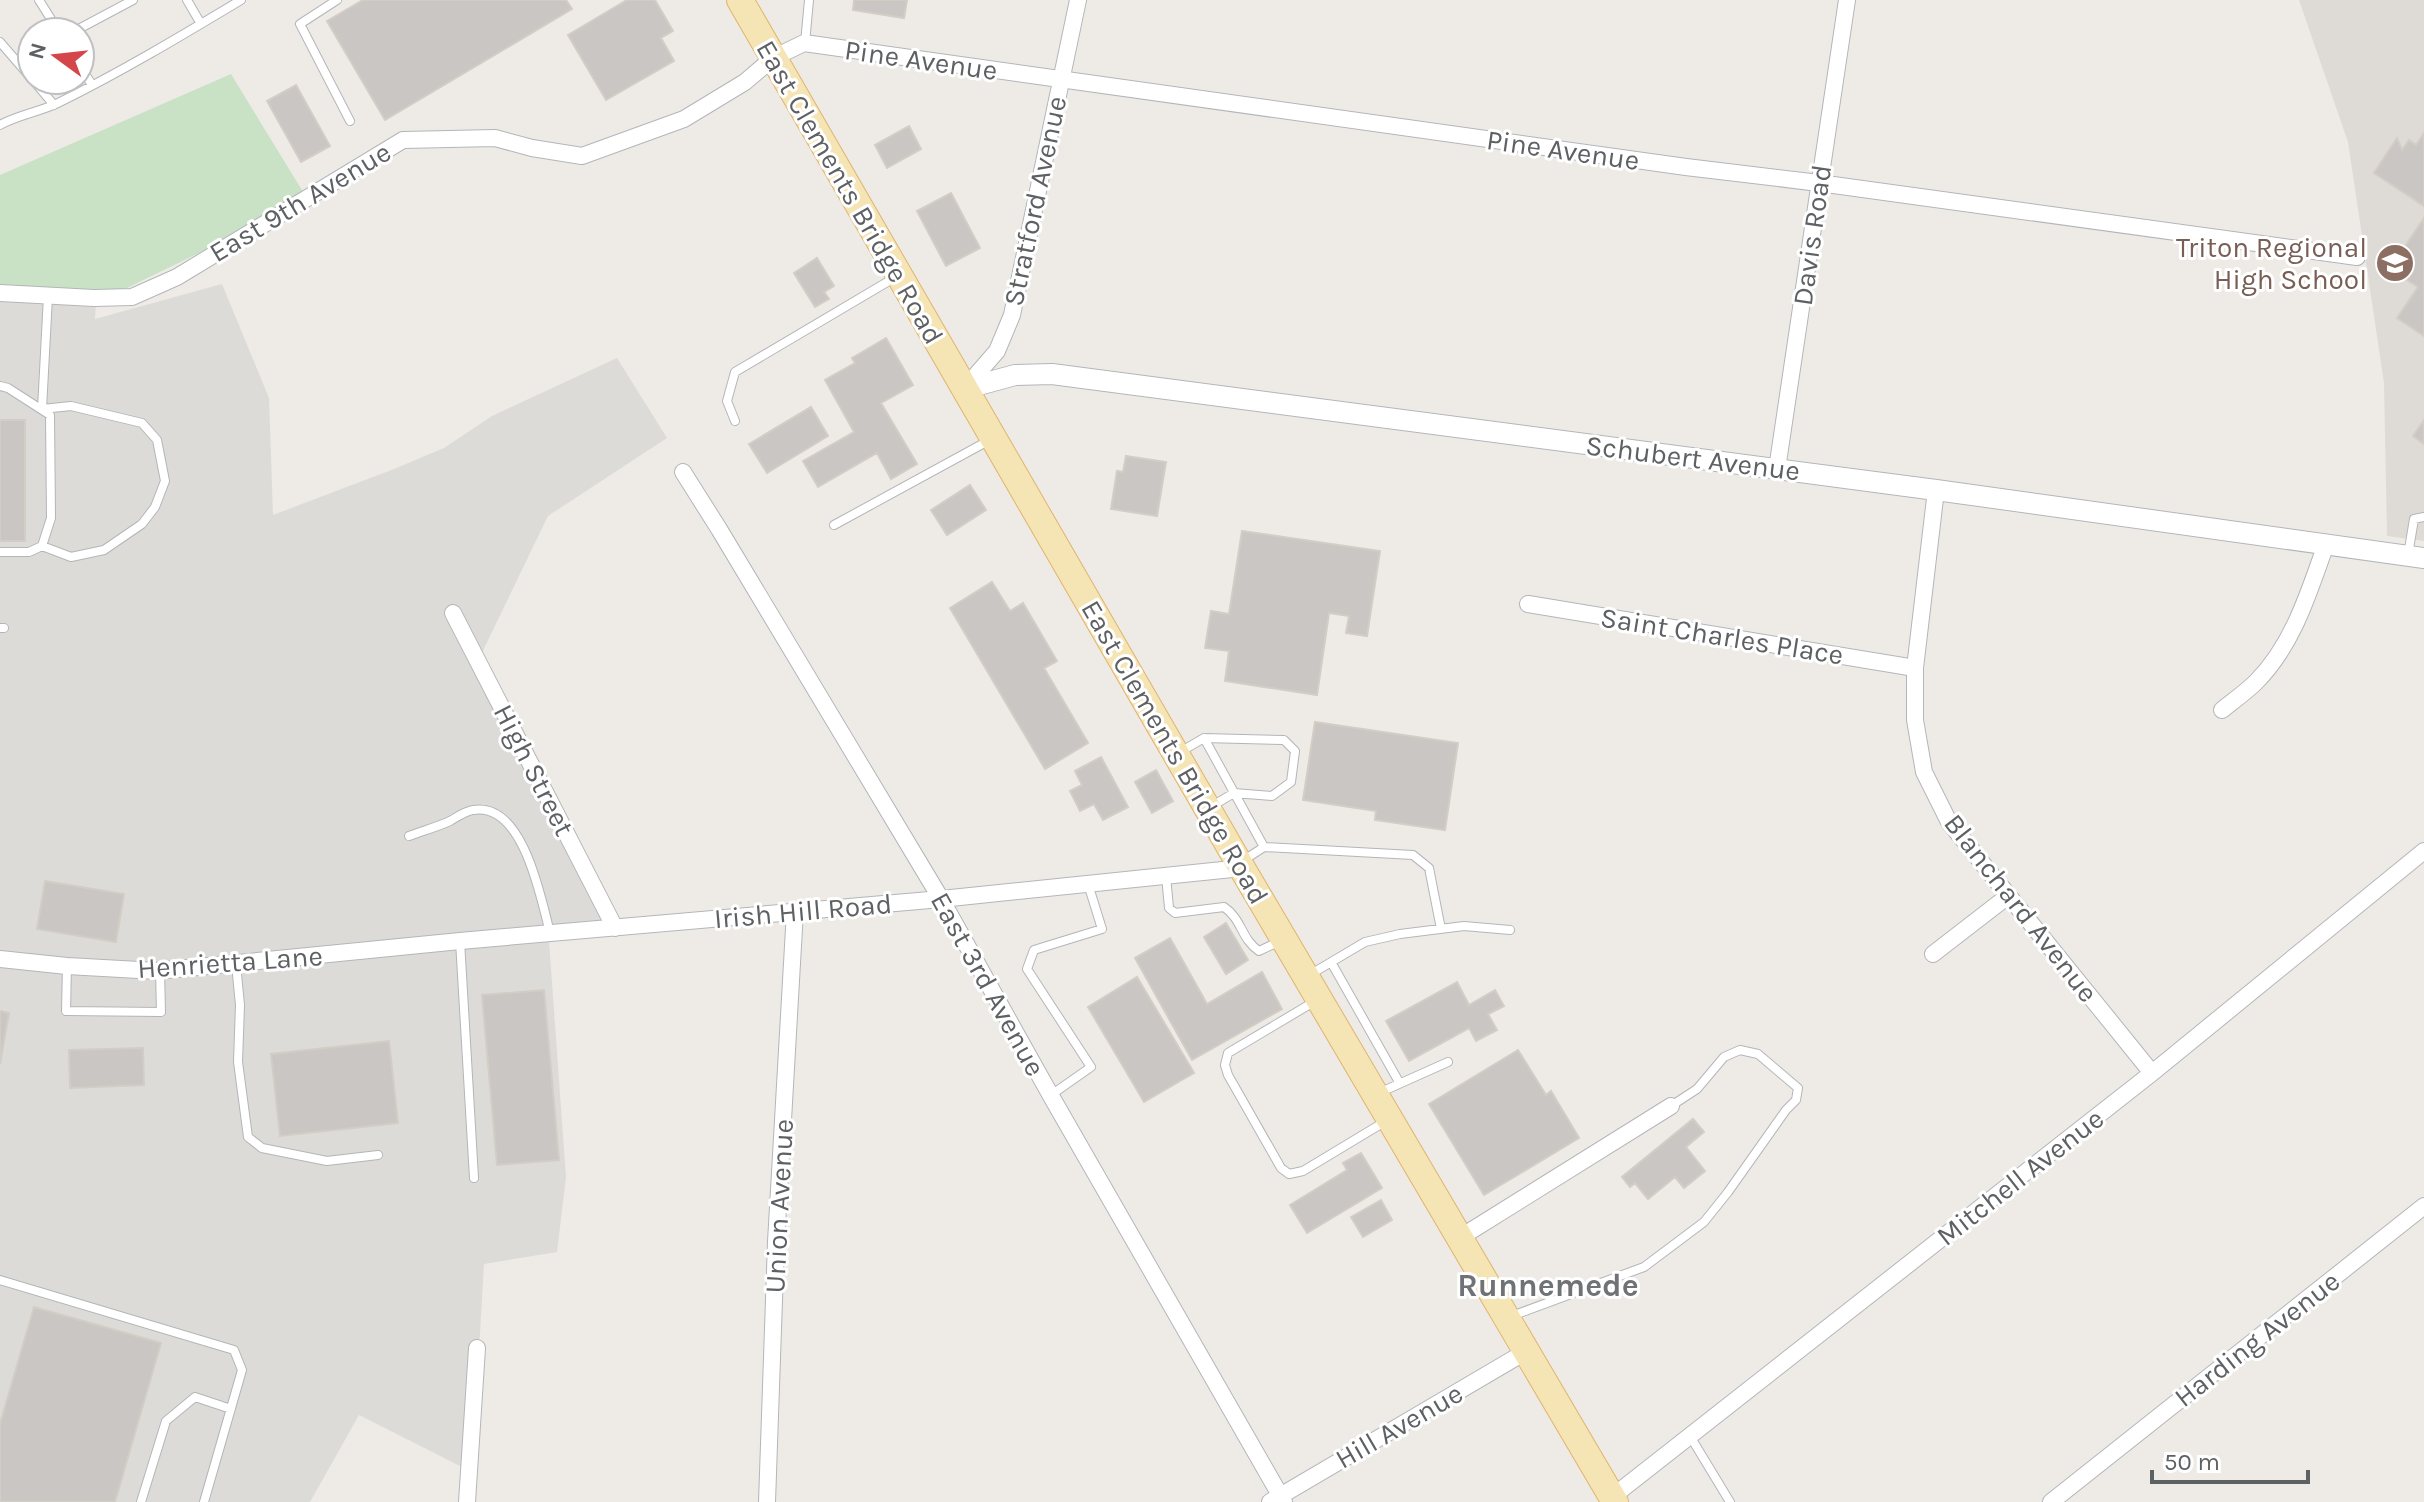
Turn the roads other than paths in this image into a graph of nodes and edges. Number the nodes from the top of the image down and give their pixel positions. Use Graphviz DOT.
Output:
graph roads {
  1 [pos="133,0"];
  2 [pos="187,0"];
  3 [pos="241,0"];
  4 [pos="337,0"];
  5 [pos="740,0"];
  6 [pos="809,0"];
  7 [pos="1078,0"];
  8 [pos="1847,0"];
  9 [pos="96,20"];
  10 [pos="201,24"];
  11 [pos="0,42"];
  12 [pos="804,43"];
  13 [pos="773,58"];
  14 [pos="16,60"];
  15 [pos="1060,80"];
  16 [pos="96,83"];
  17 [pos="46,96"];
  18 [pos="71,96"];
  19 [pos="54,105"];
  20 [pos="350,121"];
  21 [pos="0,125"];
  22 [pos="1819,183"];
  23 [pos="2357,257"];
  24 [pos="898,275"];
  25 [pos="0,293"];
  26 [pos="48,296"];
  27 [pos="0,386"];
  28 [pos="964,389"];
  29 [pos="42,409"];
  30 [pos="735,421"];
  31 [pos="992,438"];
  32 [pos="1777,469"];
  33 [pos="683,472"];
  34 [pos="1936,490"];
  35 [pos="2424,517"];
  36 [pos="834,525"];
  37 [pos="2326,544"];
  38 [pos="42,546"];
  39 [pos="0,552"];
  40 [pos="2416,556"];
  41 [pos="1528,604"];
  42 [pos="453,613"];
  43 [pos="1915,668"];
  44 [pos="2222,710"];
  45 [pos="1204,738"];
  46 [pos="1176,754"];
  47 [pos="1234,793"];
  48 [pos="1208,809"];
  49 [pos="409,836"];
  50 [pos="1264,847"];
  51 [pos="2424,851"];
  52 [pos="1240,865"];
  53 [pos="1166,876"];
  54 [pos="1088,884"];
  55 [pos="2008,896"];
  56 [pos="941,899"];
  57 [pos="795,911"];
  58 [pos="615,928"];
  59 [pos="1441,929"];
  60 [pos="1510,930"];
  61 [pos="550,934"];
  62 [pos="1284,939"];
  63 [pos="460,941"];
  64 [pos="1933,954"];
  65 [pos="0,959"];
  66 [pos="1331,962"];
  67 [pos="236,964"];
  68 [pos="67,966"];
  69 [pos="160,971"];
  70 [pos="1313,988"];
  71 [pos="1448,1062"];
  72 [pos="2152,1073"];
  73 [pos="1388,1089"];
  74 [pos="1051,1096"];
  75 [pos="1671,1106"];
  76 [pos="1390,1118"];
  77 [pos="378,1155"];
  78 [pos="474,1178"];
  79 [pos="2424,1206"];
  80 [pos="1461,1237"];
  81 [pos="0,1280"];
  82 [pos="1508,1317"];
  83 [pos="477,1348"];
  84 [pos="1527,1351"];
  85 [pos="231,1409"];
  86 [pos="1690,1436"];
  87 [pos="1278,1500"];
  88 [pos="1614,1500"];
  89 [pos="141,1502"];
  90 [pos="204,1502"];
  91 [pos="467,1502"];
  92 [pos="767,1502"];
  93 [pos="1730,1502"];
  94 [pos="2051,1502"];
  1 -- 9 [label="lane"];
  2 -- 10 [label="lane"];
  3 -- 10 [label="lane"];
  4 -- 20 [label="lane"];
  5 -- 13 [label="main road, East Clements Bridge Road"];
  6 -- 12 [label="lane"];
  7 -- 15 [label="street, Stratford Avenue"];
  8 -- 22 [label="street, Davis Road"];
  10 -- 16 [label="lane"];
  11 -- 14 [label="lane"];
  12 -- 13 [label="street, Pine Avenue"];
  12 -- 15 [label="street, Pine Avenue"];
  13 -- 24 [label="main road, East Clements Bridge Road"];
  13 -- 26 [label="street, East 9th Avenue"];
  15 -- 22 [label="street, Pine Avenue"];
  15 -- 28 [label="street, Stratford Avenue"];
  17 -- 19 [label="lane"];
  18 -- 19 [label="lane"];
  19 -- 21 [label="lane"];
  22 -- 23 [label="street, Pine Avenue"];
  22 -- 32 [label="street, Davis Road"];
  24 -- 28 [label="main road, East Clements Bridge Road"];
  24 -- 30 [label="lane"];
  25 -- 26 [label="street, East 9th Avenue"];
  26 -- 29 [label="lane"];
  27 -- 29 [label="lane"];
  28 -- 31 [label="main road, East Clements Bridge Road"];
  28 -- 32 [label="street, Schubert Avenue"];
  29 -- 38 [label="lane"];
  29 -- 38 [label="lane"];
  31 -- 36 [label="lane"];
  31 -- 46 [label="main road, East Clements Bridge Road"];
  32 -- 34 [label="street, Schubert Avenue"];
  33 -- 56 [label="street, East 3rd Avenue"];
  34 -- 37 [label="street, Schubert Avenue"];
  34 -- 43 [label="street, Blanchard Avenue"];
  35 -- 40 [label="lane"];
  37 -- 40 [label="street, Schubert Avenue"];
  37 -- 44 [label="street"];
  38 -- 39 [label="lane"];
  41 -- 43 [label="street, Saint Charles Place"];
  42 -- 58 [label="street, High Street"];
  43 -- 55 [label="street, Blanchard Avenue"];
  45 -- 46 [label="lane"];
  45 -- 47 [label="lane"];
  45 -- 47 [label="lane"];
  46 -- 48 [label="main road, East Clements Bridge Road"];
  47 -- 48 [label="lane"];
  47 -- 50 [label="lane"];
  48 -- 52 [label="main road, East Clements Bridge Road"];
  49 -- 61 [label="lane"];
  50 -- 52 [label="lane"];
  50 -- 59 [label="lane"];
  51 -- 72 [label="street, Mitchell Avenue"];
  52 -- 53 [label="street, Irish Hill Road"];
  52 -- 62 [label="main road, East Clements Bridge Road"];
  53 -- 54 [label="street, Irish Hill Road"];
  53 -- 62 [label="lane"];
  54 -- 56 [label="street, Irish Hill Road"];
  54 -- 74 [label="lane"];
  55 -- 64 [label="street"];
  55 -- 72 [label="street, Blanchard Avenue"];
  56 -- 57 [label="street, Irish Hill Road"];
  56 -- 74 [label="street, East 3rd Avenue"];
  57 -- 58 [label="street, Irish Hill Road"];
  57 -- 92 [label="street, Union Avenue"];
  58 -- 61 [label="street, Irish Hill Road"];
  59 -- 60 [label="lane"];
  59 -- 66 [label="lane"];
  61 -- 63 [label="street, Irish Hill Road"];
  62 -- 70 [label="main road, East Clements Bridge Road"];
  63 -- 67 [label="street, Henrietta Lane"];
  63 -- 78 [label="lane"];
  65 -- 68 [label="street, Henrietta Lane"];
  66 -- 70 [label="lane"];
  66 -- 73 [label="lane"];
  67 -- 69 [label="street, Henrietta Lane"];
  67 -- 77 [label="lane"];
  68 -- 69 [label="street, Henrietta Lane"];
  68 -- 69 [label="lane"];
  70 -- 73 [label="main road, East Clements Bridge Road"];
  70 -- 76 [label="lane"];
  71 -- 73 [label="lane"];
  72 -- 86 [label="street, Mitchell Avenue"];
  73 -- 76 [label="main road, East Clements Bridge Road"];
  74 -- 87 [label="street, East 3rd Avenue"];
  75 -- 80 [label="street"];
  75 -- 82 [label="lane"];
  76 -- 80 [label="main road, East Clements Bridge Road"];
  79 -- 94 [label="street, Harding Avenue"];
  80 -- 82 [label="main road, East Clements Bridge Road"];
  81 -- 85 [label="lane"];
  82 -- 84 [label="main road, East Clements Bridge Road"];
  83 -- 91 [label="street"];
  84 -- 87 [label="street, Hill Avenue"];
  84 -- 88 [label="main road, East Clements Bridge Road"];
  85 -- 89 [label="lane"];
  85 -- 90 [label="lane"];
  86 -- 88 [label="street, Mitchell Avenue"];
  86 -- 93 [label="lane"];
}
